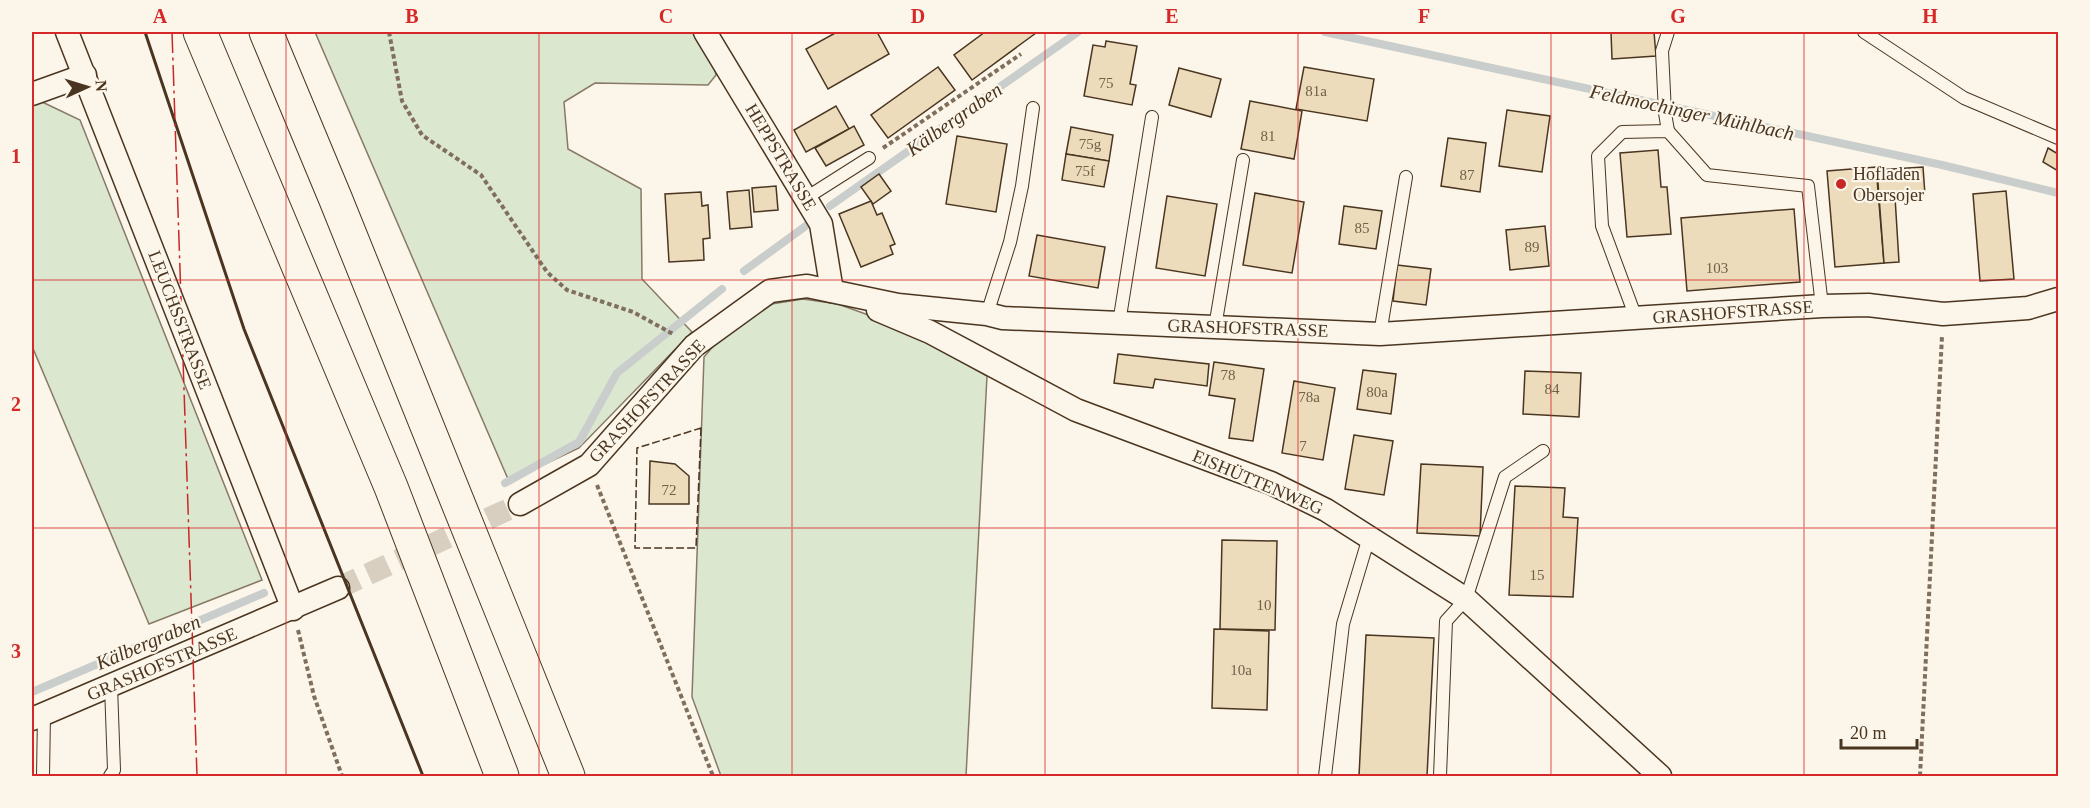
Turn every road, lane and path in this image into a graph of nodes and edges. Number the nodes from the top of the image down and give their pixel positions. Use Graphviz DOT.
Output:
graph roads {
  1 [pos="67,32"];
  2 [pos="200,32"];
  3 [pos="266,32"];
  4 [pos="389,32"];
  5 [pos="705,32"];
  6 [pos="1668,32"];
  7 [pos="1864,32"];
  8 [pos="1021,54"];
  9 [pos="85,75"];
  10 [pos="32,94"];
  11 [pos="1033,108"];
  12 [pos="1152,117"];
  13 [pos="1668,131"];
  14 [pos="2058,138"];
  15 [pos="868,158"];
  16 [pos="1243,160"];
  17 [pos="1406,177"];
  18 [pos="806,198"];
  19 [pos="832,291"];
  20 [pos="2058,299"];
  21 [pos="1822,306"];
  22 [pos="987,314"];
  23 [pos="1943,314"];
  24 [pos="1636,318"];
  25 [pos="1119,323"];
  26 [pos="1215,327"];
  27 [pos="1380,334"];
  28 [pos="678,337"];
  29 [pos="1543,451"];
  30 [pos="589,465"];
  31 [pos="520,504"];
  32 [pos="1369,537"];
  33 [pos="338,588"];
  34 [pos="1466,599"];
  35 [pos="293,609"];
  36 [pos="111,686"];
  37 [pos="38,716"];
  38 [pos="115,774"];
  39 [pos="43,777"];
  40 [pos="342,777"];
  41 [pos="502,777"];
  42 [pos="568,777"];
  43 [pos="713,777"];
  44 [pos="1325,777"];
  45 [pos="1440,777"];
  46 [pos="1660,777"];
  47 [pos="1920,777"];
  1 -- 9 [label="street, LEUCHSSTRASSE"];
  2 -- 41 [label="highway"];
  3 -- 42 [label="highway"];
  4 -- 28 [label="path"];
  5 -- 18 [label="street, HEPPSTRASSE"];
  6 -- 13 [label="lane"];
  7 -- 14 [label="lane"];
  8 -- 15 [label="path"];
  9 -- 10 [label="street"];
  9 -- 35 [label="street, LEUCHSSTRASSE"];
  11 -- 22 [label="lane"];
  12 -- 25 [label="lane"];
  13 -- 21 [label="lane"];
  13 -- 24 [label="lane"];
  15 -- 18 [label="lane"];
  16 -- 26 [label="lane"];
  17 -- 27 [label="lane"];
  18 -- 19 [label="street, HEPPSTRASSE"];
  19 -- 22 [label="street, GRASHOFSTRASSE"];
  19 -- 30 [label="street, GRASHOFSTRASSE"];
  19 -- 32 [label="street, EISHÜTTENWEG"];
  20 -- 23 [label="street, GRASHOFSTRASSE"];
  21 -- 23 [label="street, GRASHOFSTRASSE"];
  21 -- 24 [label="street, GRASHOFSTRASSE"];
  22 -- 25 [label="street, GRASHOFSTRASSE"];
  23 -- 47 [label="path"];
  24 -- 27 [label="street, GRASHOFSTRASSE"];
  25 -- 26 [label="street, GRASHOFSTRASSE"];
  26 -- 27 [label="street, GRASHOFSTRASSE"];
  29 -- 34 [label="lane"];
  30 -- 31 [label="street, GRASHOFSTRASSE"];
  30 -- 43 [label="path"];
  32 -- 34 [label="street, EISHÜTTENWEG"];
  32 -- 44 [label="lane"];
  33 -- 35 [label="street, GRASHOFSTRASSE"];
  34 -- 45 [label="lane"];
  34 -- 46 [label="street, EISHÜTTENWEG"];
  35 -- 36 [label="street, GRASHOFSTRASSE"];
  35 -- 40 [label="path"];
  36 -- 37 [label="street, GRASHOFSTRASSE"];
  36 -- 38 [label="lane"];
  37 -- 39 [label="lane"];
}
